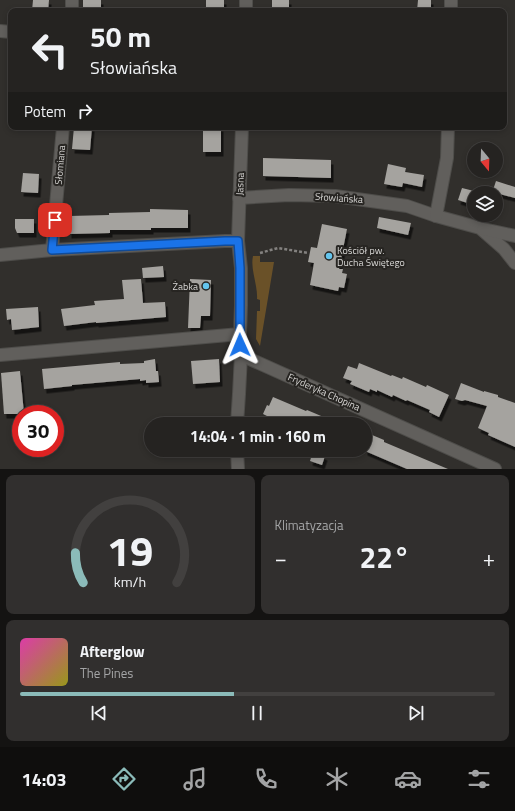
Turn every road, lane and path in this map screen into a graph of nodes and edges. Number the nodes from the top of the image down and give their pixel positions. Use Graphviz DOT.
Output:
graph roads {
  1 [pos="63,130"];
  2 [pos="242,130"];
  3 [pos="448,130"];
  4 [pos="239,198"];
  5 [pos="436,216"];
  6 [pos="480,228"];
  7 [pos="515,236"];
  8 [pos="238,241"];
  9 [pos="266,247"];
  10 [pos="52,250"];
  11 [pos="268,251"];
  12 [pos="308,253"];
  13 [pos="260,254"];
  14 [pos="0,255"];
  15 [pos="515,263"];
  16 [pos="240,334"];
  17 [pos="0,355"];
  18 [pos="241,355"];
  19 [pos="237,417"];
  20 [pos="237,457"];
  21 [pos="238,469"];
  22 [pos="495,469"];
  1 -- 10 [label="street, Słomiana"];
  2 -- 4 [label="street, Jasna"];
  3 -- 5 [label="street"];
  4 -- 5 [label="street, Słowiańska"];
  4 -- 8 [label="street, Jasna"];
  5 -- 6 [label="street, Słowiańska"];
  6 -- 7 [label="street, Słowiańska"];
  6 -- 15 [label="street, Słowiańska"];
  8 -- 10 [label="street"];
  8 -- 16 [label="street, Jasna"];
  9 -- 11 [label="path"];
  10 -- 14 [label="street"];
  11 -- 12 [label="path"];
  11 -- 13 [label="path"];
  16 -- 17 [label="street"];
  16 -- 18 [label="street, Jasna"];
  18 -- 19 [label="street, Jasna"];
  18 -- 22 [label="street, Fryderyka Chopina"];
  20 -- 21 [label="street"];
}
